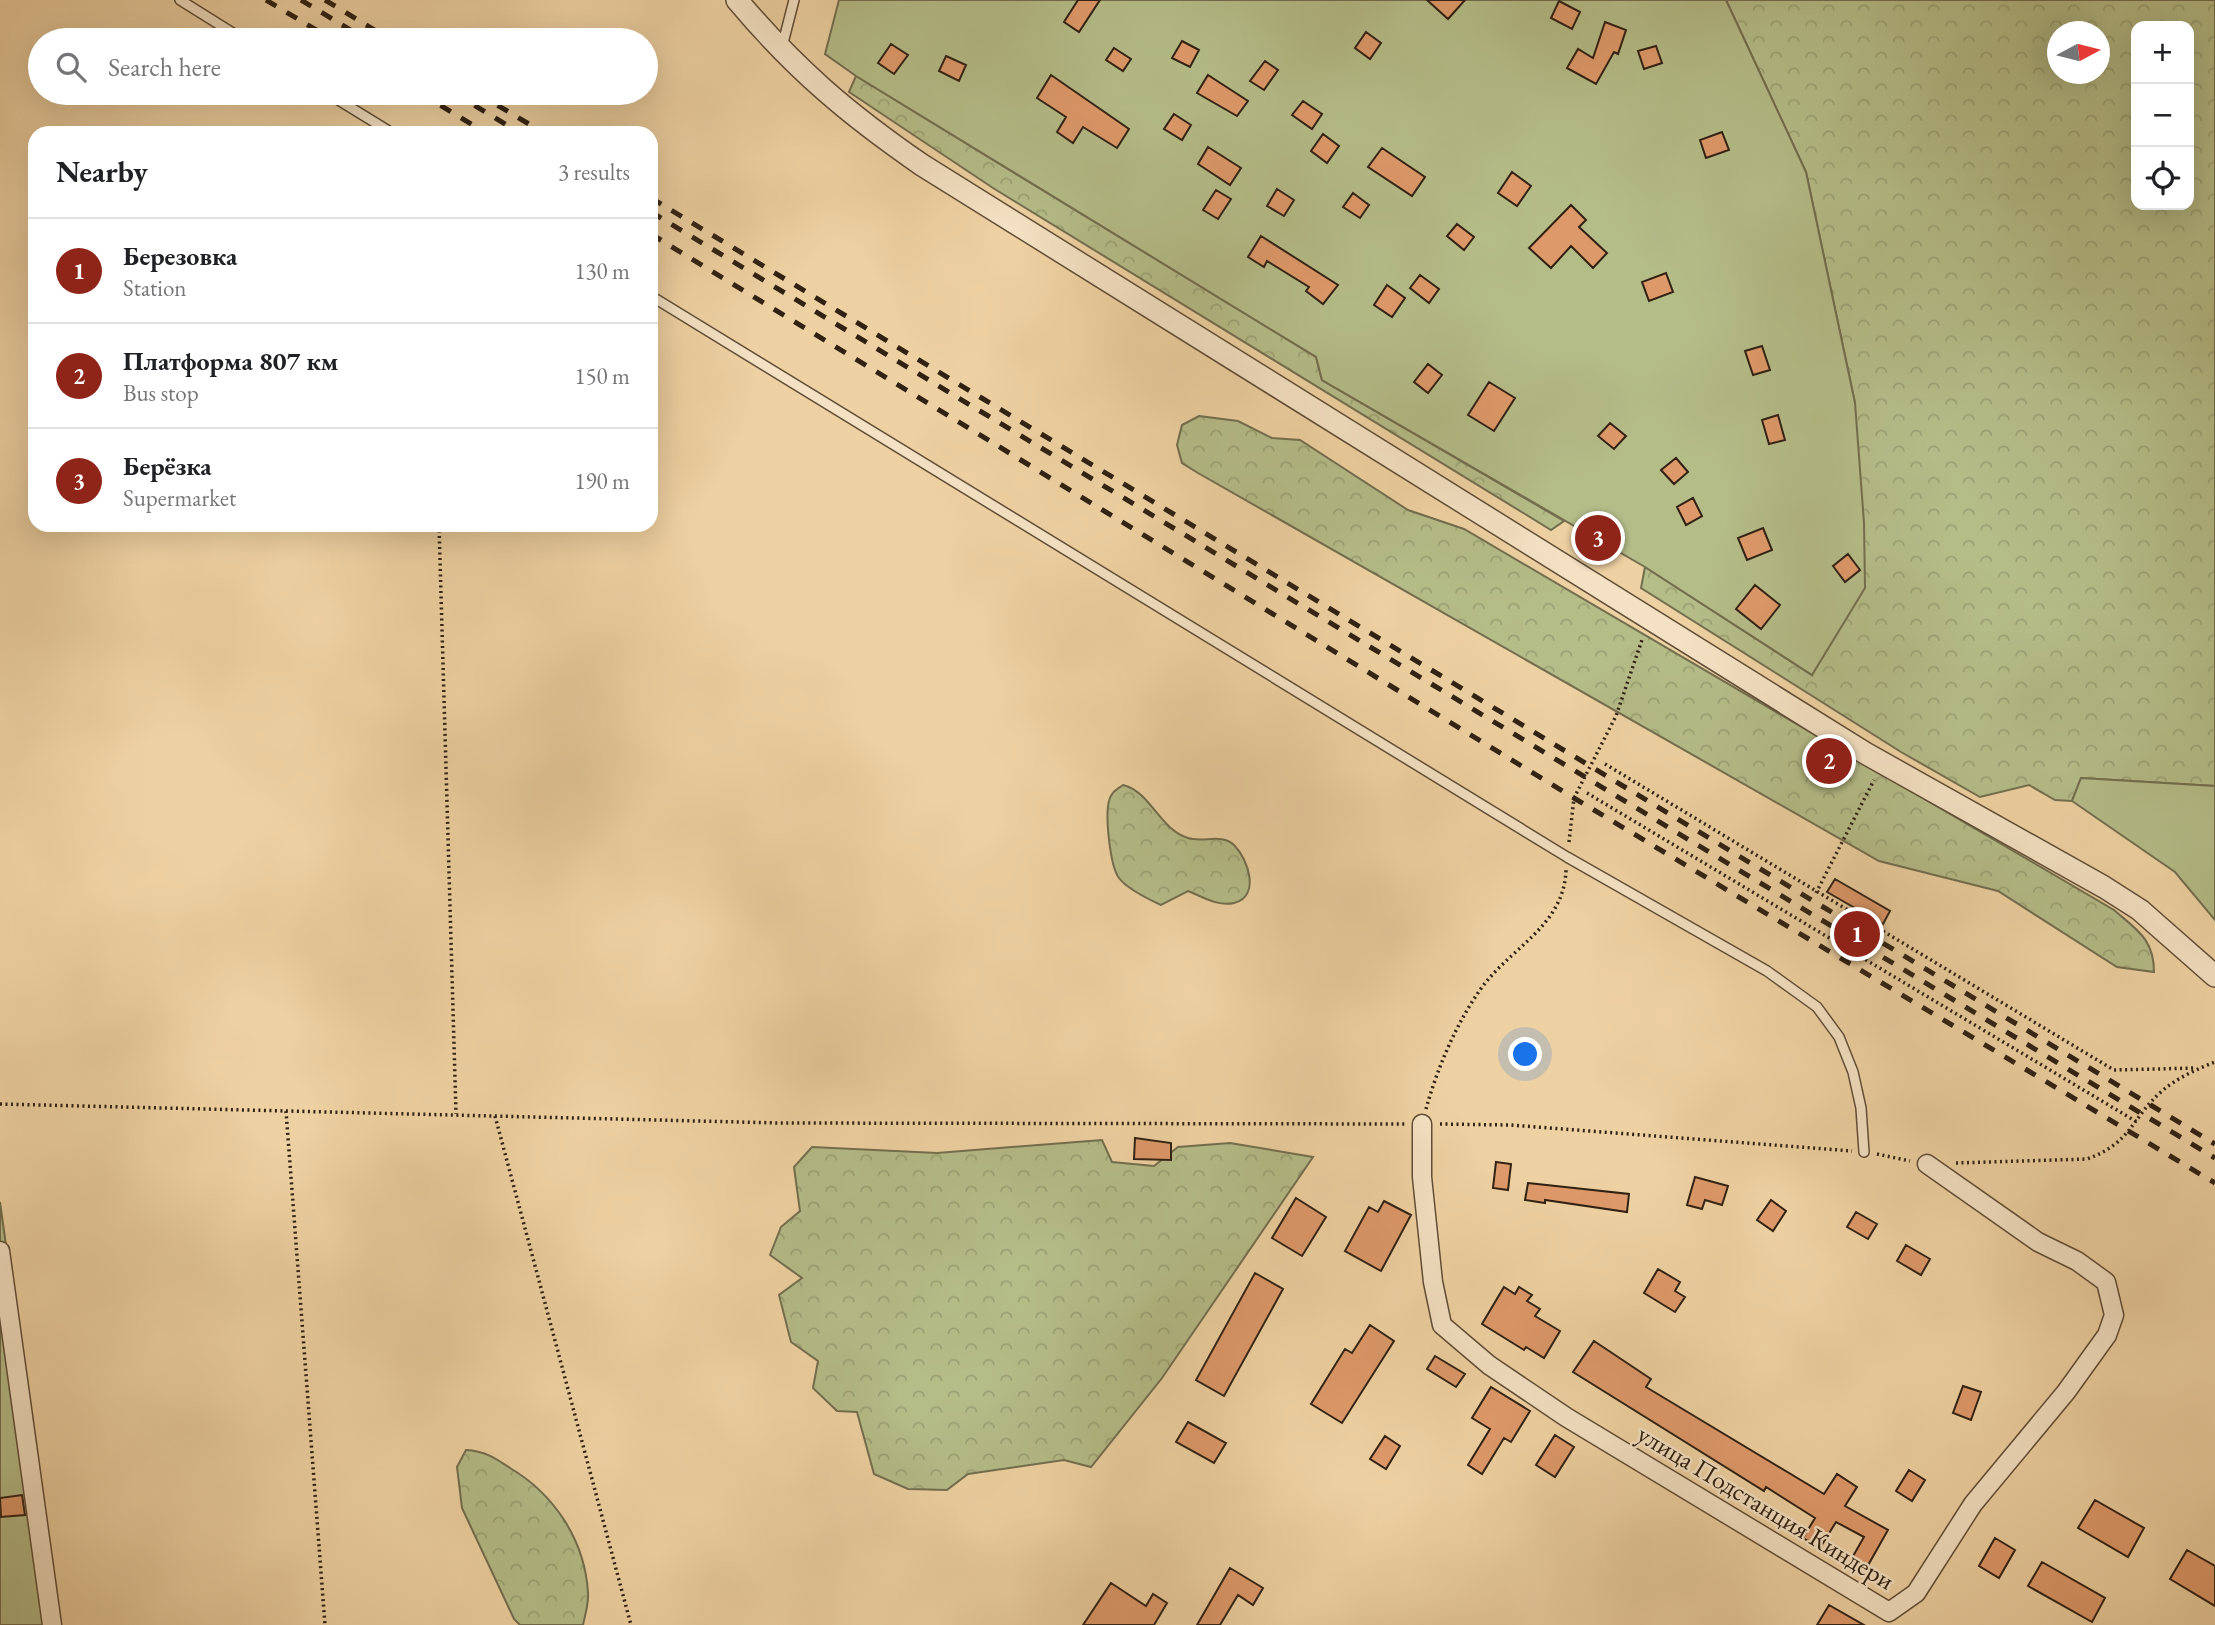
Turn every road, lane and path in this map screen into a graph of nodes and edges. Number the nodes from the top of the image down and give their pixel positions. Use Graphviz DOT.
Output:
graph roads {
  1 [pos="180,0"];
  2 [pos="737,0"];
  3 [pos="794,0"];
  4 [pos="225,28"];
  5 [pos="781,52"];
  6 [pos="346,105"];
  7 [pos="381,126"];
  8 [pos="658,300"];
  9 [pos="439,532"];
  10 [pos="1649,619"];
  11 [pos="1883,763"];
  12 [pos="1605,764"];
  13 [pos="1587,793"];
  14 [pos="1567,857"];
  15 [pos="1816,893"];
  16 [pos="2215,976"];
  17 [pos="2215,1062"];
  18 [pos="2198,1068"];
  19 [pos="0,1104"];
  20 [pos="286,1111"];
  21 [pos="456,1115"];
  22 [pos="495,1116"];
  23 [pos="2137,1122"];
  24 [pos="1422,1124"];
  25 [pos="1864,1152"];
  26 [pos="1927,1164"];
  27 [pos="0,1251"];
  28 [pos="52,1625"];
  29 [pos="325,1625"];
  30 [pos="631,1625"];
  1 -- 4 [label="lane"];
  2 -- 5 [label="street"];
  3 -- 5 [label="lane"];
  5 -- 10 [label="street"];
  6 -- 7 [label="lane"];
  8 -- 14 [label="lane"];
  9 -- 21 [label="path"];
  10 -- 11 [label="street"];
  10 -- 14 [label="path"];
  11 -- 15 [label="path"];
  11 -- 16 [label="street"];
  12 -- 15 [label="path"];
  13 -- 23 [label="path"];
  14 -- 24 [label="path"];
  14 -- 25 [label="lane"];
  15 -- 18 [label="path"];
  17 -- 18 [label="path"];
  18 -- 23 [label="path"];
  19 -- 20 [label="path"];
  20 -- 21 [label="path"];
  20 -- 29 [label="path"];
  21 -- 22 [label="path"];
  22 -- 24 [label="path"];
  22 -- 30 [label="path"];
  23 -- 26 [label="path"];
  24 -- 25 [label="path"];
  24 -- 26 [label="street, улица Подстанция Киндери"];
  25 -- 26 [label="path"];
  27 -- 28 [label="street"];
}
